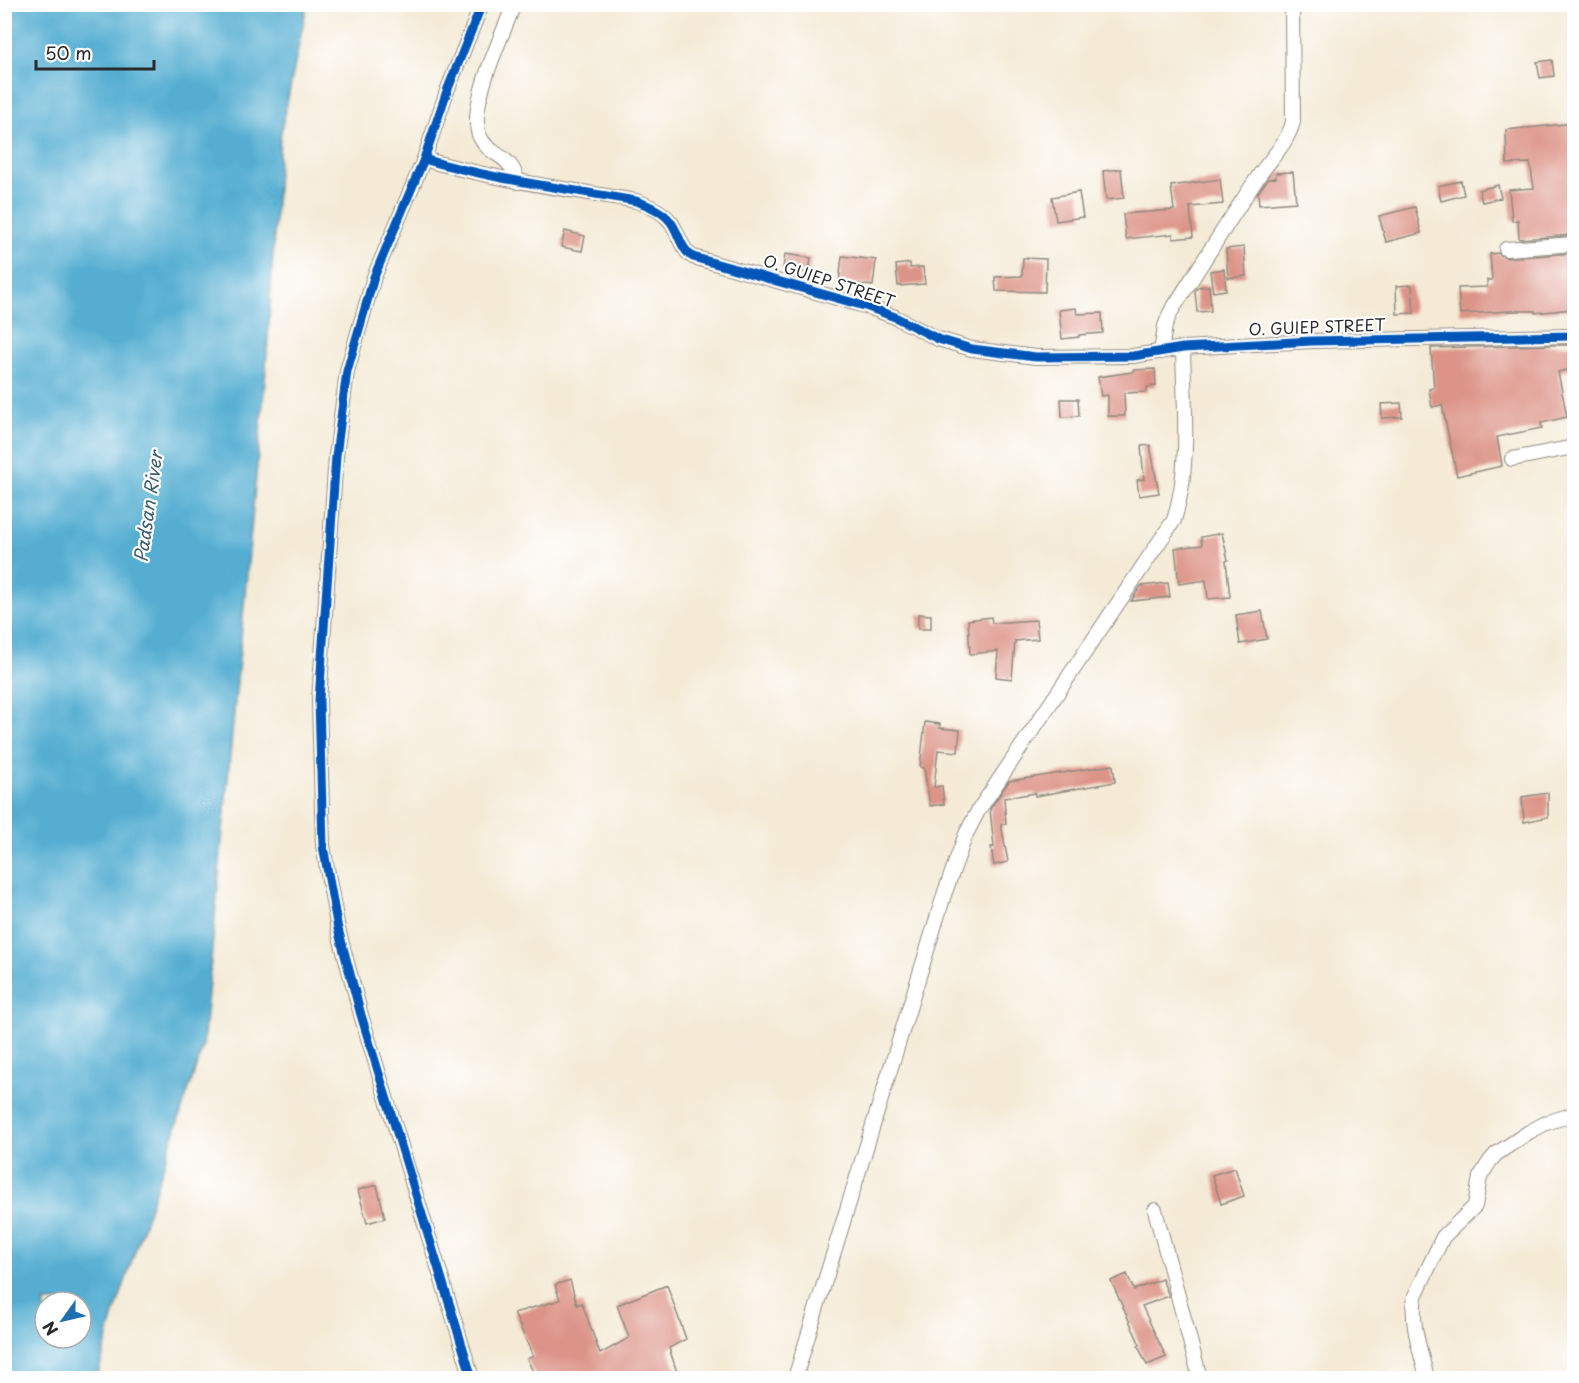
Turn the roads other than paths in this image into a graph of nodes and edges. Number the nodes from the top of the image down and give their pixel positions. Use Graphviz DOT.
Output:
graph roads {
  1 [pos="482,4"];
  2 [pos="514,4"];
  3 [pos="1292,4"];
  4 [pos="424,159"];
  5 [pos="519,182"];
  6 [pos="1575,244"];
  7 [pos="1506,249"];
  8 [pos="1575,336"];
  9 [pos="1183,348"];
  10 [pos="1161,352"];
  11 [pos="1575,447"];
  12 [pos="1512,459"];
  13 [pos="1575,1114"];
  14 [pos="1155,1210"];
  15 [pos="472,1378"];
  16 [pos="795,1378"];
  17 [pos="1200,1378"];
  18 [pos="1427,1378"];
  1 -- 4 [label="street"];
  2 -- 5 [label="street"];
  3 -- 10 [label="street"];
  4 -- 5 [label="street, O. GUIEP STREET"];
  4 -- 15 [label="street"];
  5 -- 10 [label="street, O. GUIEP STREET"];
  6 -- 7 [label="street"];
  8 -- 9 [label="street, O. GUIEP STREET"];
  9 -- 10 [label="street, O. GUIEP STREET"];
  9 -- 16 [label="street"];
  11 -- 12 [label="street"];
  13 -- 18 [label="street"];
  14 -- 17 [label="street"];
}
